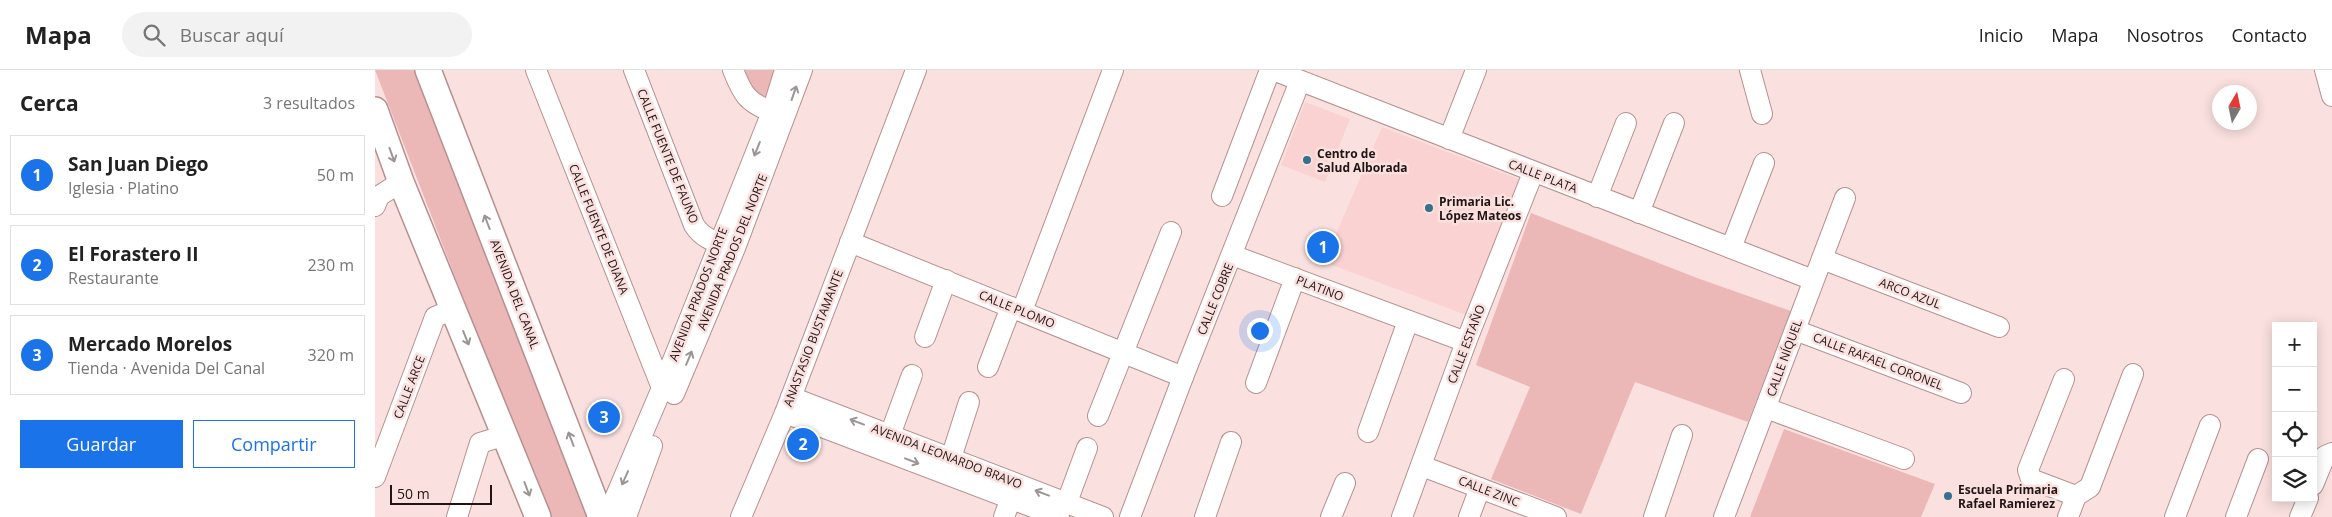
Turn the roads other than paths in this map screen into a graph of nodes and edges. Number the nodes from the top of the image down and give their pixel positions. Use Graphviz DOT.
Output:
graph roads {
  1 [pos="428,70"];
  2 [pos="536,70"];
  3 [pos="634,70"];
  4 [pos="733,70"];
  5 [pos="785,70"];
  6 [pos="802,70"];
  7 [pos="916,70"];
  8 [pos="1113,70"];
  9 [pos="1271,70"];
  10 [pos="1475,70"];
  11 [pos="1750,70"];
  12 [pos="2325,70"];
  13 [pos="1300,81"];
  14 [pos="2332,96"];
  15 [pos="375,110"];
  16 [pos="772,112"];
  17 [pos="1761,114"];
  18 [pos="1625,122"];
  19 [pos="1675,123"];
  20 [pos="1449,139"];
  21 [pos="1764,163"];
  22 [pos="1533,173"];
  23 [pos="401,182"];
  24 [pos="1222,196"];
  25 [pos="1597,197"];
  26 [pos="1845,198"];
  27 [pos="375,206"];
  28 [pos="1639,213"];
  29 [pos="1171,232"];
  30 [pos="850,242"];
  31 [pos="727,245"];
  32 [pos="1731,248"];
  33 [pos="1232,255"];
  34 [pos="1822,259"];
  35 [pos="1295,278"];
  36 [pos="946,280"];
  37 [pos="1813,280"];
  38 [pos="455,309"];
  39 [pos="1016,309"];
  40 [pos="1408,321"];
  41 [pos="1999,327"];
  42 [pos="1795,330"];
  43 [pos="925,337"];
  44 [pos="1466,342"];
  45 [pos="1122,352"];
  46 [pos="988,367"];
  47 [pos="2133,374"];
  48 [pos="912,375"];
  49 [pos="1183,377"];
  50 [pos="2063,379"];
  51 [pos="1256,383"];
  52 [pos="662,388"];
  53 [pos="1961,393"];
  54 [pos="969,402"];
  55 [pos="788,405"];
  56 [pos="1766,408"];
  57 [pos="1098,416"];
  58 [pos="2210,425"];
  59 [pos="1368,432"];
  60 [pos="890,434"];
  61 [pos="506,436"];
  62 [pos="1682,436"];
  63 [pos="1231,442"];
  64 [pos="1087,448"];
  65 [pos="2332,453"];
  66 [pos="951,458"];
  67 [pos="1904,459"];
  68 [pos="2258,459"];
  69 [pos="1421,466"];
  70 [pos="2317,475"];
  71 [pos="375,477"];
  72 [pos="1345,484"];
  73 [pos="1480,488"];
  74 [pos="2076,496"];
  75 [pos="1011,498"];
  76 [pos="2307,502"];
  77 [pos="1063,510"];
  78 [pos="457,517"];
  79 [pos="537,517"];
  80 [pos="601,517"];
  81 [pos="607,517"];
  82 [pos="626,517"];
  83 [pos="741,517"];
  84 [pos="1004,517"];
  85 [pos="1103,517"];
  86 [pos="1130,517"];
  87 [pos="1205,517"];
  88 [pos="1331,517"];
  89 [pos="1402,517"];
  90 [pos="1469,517"];
  91 [pos="1556,517"];
  92 [pos="1654,517"];
  93 [pos="1724,517"];
  94 [pos="2068,517"];
  95 [pos="2175,517"];
  96 [pos="2236,517"];
  97 [pos="2301,517"];
  80 -- 1 [label="main road, AVENIDA DEL CANAL, one-way"];
  2 -- 52 [label="street, CALLE FUENTE DE DIANA"];
  3 -- 31 [label="street, CALLE FUENTE DE FAUNO"];
  4 -- 16 [label="street"];
  5 -- 16 [label="street, AVENIDA PRADOS NORTE"];
  31 -- 6 [label="street, AVENIDA PRADOS DEL NORTE, one-way"];
  7 -- 30 [label="street, ANASTASIO BUSTAMANTE"];
  8 -- 39 [label="street"];
  9 -- 13 [label="street, CALLE PLATA"];
  9 -- 24 [label="street"];
  10 -- 20 [label="street"];
  11 -- 17 [label="street"];
  12 -- 14 [label="street"];
  13 -- 20 [label="street, CALLE PLATA"];
  13 -- 33 [label="street, CALLE COBRE"];
  15 -- 23 [label="main road, one-way"];
  16 -- 31 [label="street, AVENIDA PRADOS NORTE, one-way"];
  18 -- 25 [label="street"];
  19 -- 28 [label="street"];
  20 -- 22 [label="street, CALLE PLATA"];
  21 -- 32 [label="street"];
  22 -- 25 [label="street, CALLE PLATA"];
  22 -- 44 [label="street, CALLE ESTAÑO"];
  23 -- 27 [label="street"];
  23 -- 38 [label="main road"];
  25 -- 28 [label="street, CALLE PLATA"];
  26 -- 34 [label="street, CALLE NÍQUEL"];
  28 -- 32 [label="street, CALLE PLATA"];
  29 -- 45 [label="street"];
  30 -- 36 [label="street, CALLE PLOMO"];
  30 -- 55 [label="street, ANASTASIO BUSTAMANTE"];
  31 -- 52 [label="street, AVENIDA PRADOS NORTE"];
  82 -- 31 [label="street, AVENIDA PRADOS DEL NORTE, one-way"];
  32 -- 37 [label="street, CALLE PLATA"];
  33 -- 35 [label="street, PLATINO"];
  33 -- 49 [label="street, CALLE COBRE"];
  34 -- 37 [label="street, CALLE NÍQUEL"];
  34 -- 41 [label="street, ARCO AZUL"];
  35 -- 40 [label="street, PLATINO"];
  35 -- 51 [label="street"];
  36 -- 39 [label="street, CALLE PLOMO"];
  36 -- 43 [label="street"];
  37 -- 42 [label="street, CALLE NÍQUEL"];
  38 -- 61 [label="main road, one-way"];
  38 -- 71 [label="street, CALLE ARCE"];
  39 -- 45 [label="street, CALLE PLOMO"];
  39 -- 46 [label="street"];
  40 -- 44 [label="street, PLATINO"];
  40 -- 59 [label="street"];
  42 -- 53 [label="street, CALLE RAFAEL CORONEL"];
  42 -- 56 [label="street, CALLE NÍQUEL"];
  44 -- 69 [label="street, CALLE ESTAÑO"];
  45 -- 49 [label="street, CALLE PLOMO"];
  45 -- 57 [label="street"];
  47 -- 74 [label="street"];
  48 -- 60 [label="street"];
  49 -- 86 [label="street, CALLE COBRE"];
  50 -- 74 [label="street"];
  52 -- 81 [label="street, AVENIDA PRADOS NORTE, one-way"];
  54 -- 66 [label="street"];
  60 -- 55 [label="street, AVENIDA LEONARDO BRAVO, one-way"];
  55 -- 75 [label="street, AVENIDA LEONARDO BRAVO, one-way"];
  55 -- 83 [label="street, ANASTASIO BUSTAMANTE"];
  56 -- 67 [label="street"];
  56 -- 93 [label="street, CALLE NÍQUEL"];
  58 -- 95 [label="street"];
  60 -- 66 [label="street, AVENIDA LEONARDO BRAVO"];
  61 -- 78 [label="street"];
  61 -- 79 [label="main road, one-way"];
  62 -- 92 [label="street"];
  63 -- 87 [label="street"];
  64 -- 77 [label="street"];
  65 -- 70 [label="street"];
  77 -- 66 [label="street, AVENIDA LEONARDO BRAVO, one-way"];
  68 -- 96 [label="street"];
  69 -- 73 [label="street, CALLE ZINC"];
  69 -- 89 [label="street, CALLE ESTAÑO"];
  72 -- 88 [label="street"];
  73 -- 90 [label="street"];
  73 -- 91 [label="street, CALLE ZINC"];
  74 -- 94 [label="street"];
  75 -- 77 [label="street, AVENIDA LEONARDO BRAVO"];
  75 -- 84 [label="street"];
  76 -- 97 [label="street"];
  77 -- 85 [label="street, AVENIDA LEONARDO BRAVO"];
}
